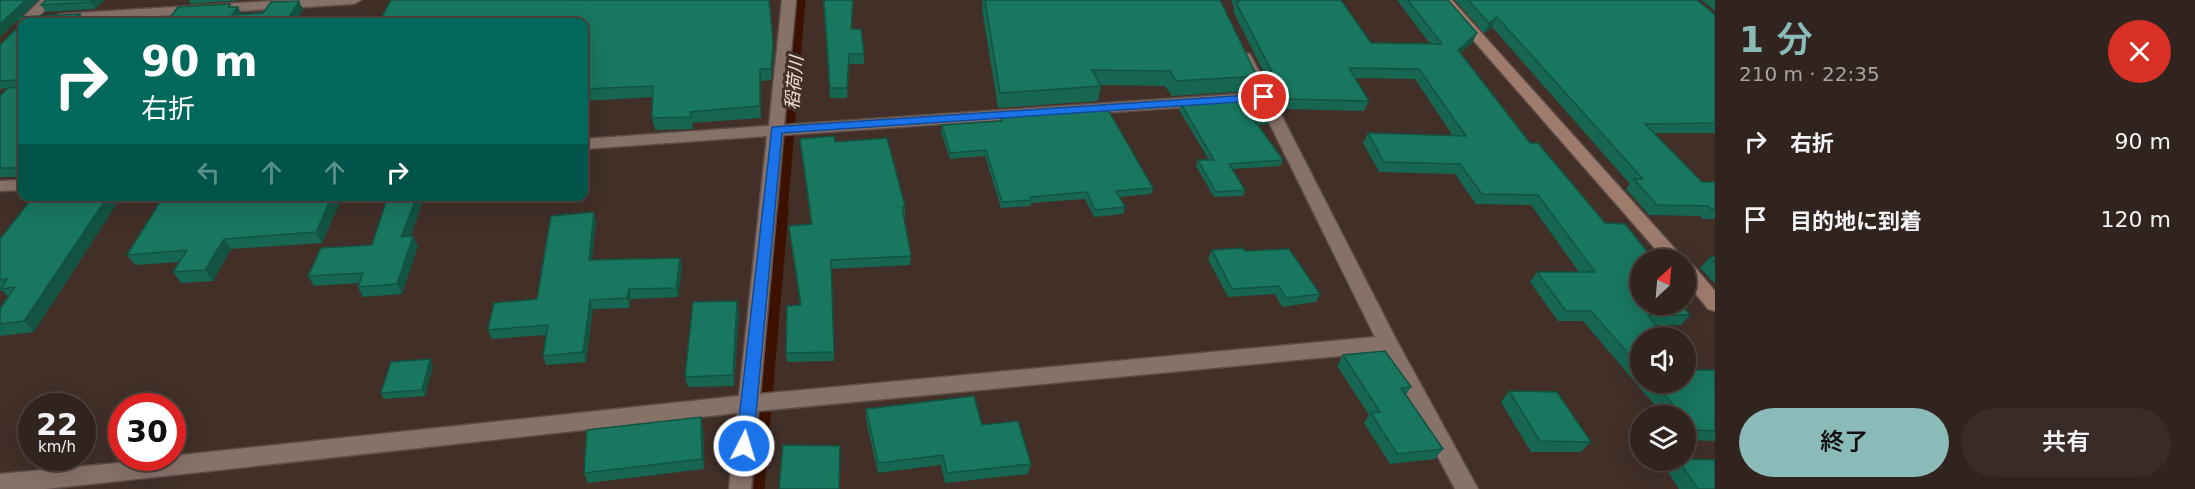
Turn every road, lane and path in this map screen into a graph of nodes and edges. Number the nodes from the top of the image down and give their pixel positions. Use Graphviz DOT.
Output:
graph roads {
  1 [pos="48,0"];
  2 [pos="354,0"];
  3 [pos="789,0"];
  4 [pos="1445,0"];
  5 [pos="30,18"];
  6 [pos="116,18"];
  7 [pos="1239,43"];
  8 [pos="1264,97"];
  9 [pos="777,130"];
  10 [pos="588,144"];
  11 [pos="18,185"];
  12 [pos="0,186"];
  13 [pos="1666,249"];
  14 [pos="1696,282"];
  15 [pos="1715,304"];
  16 [pos="1388,344"];
  17 [pos="750,403"];
  18 [pos="0,484"];
  19 [pos="740,489"];
  20 [pos="1467,489"];
  1 -- 5 [label="street"];
  2 -- 6 [label="street"];
  3 -- 9 [label="street"];
  4 -- 13 [label="street"];
  7 -- 8 [label="street"];
  8 -- 9 [label="street"];
  8 -- 16 [label="street"];
  9 -- 10 [label="street"];
  9 -- 17 [label="street"];
  11 -- 12 [label="street"];
  14 -- 15 [label="street"];
  16 -- 17 [label="street"];
  16 -- 20 [label="street"];
  17 -- 18 [label="street"];
  17 -- 19 [label="street"];
}
